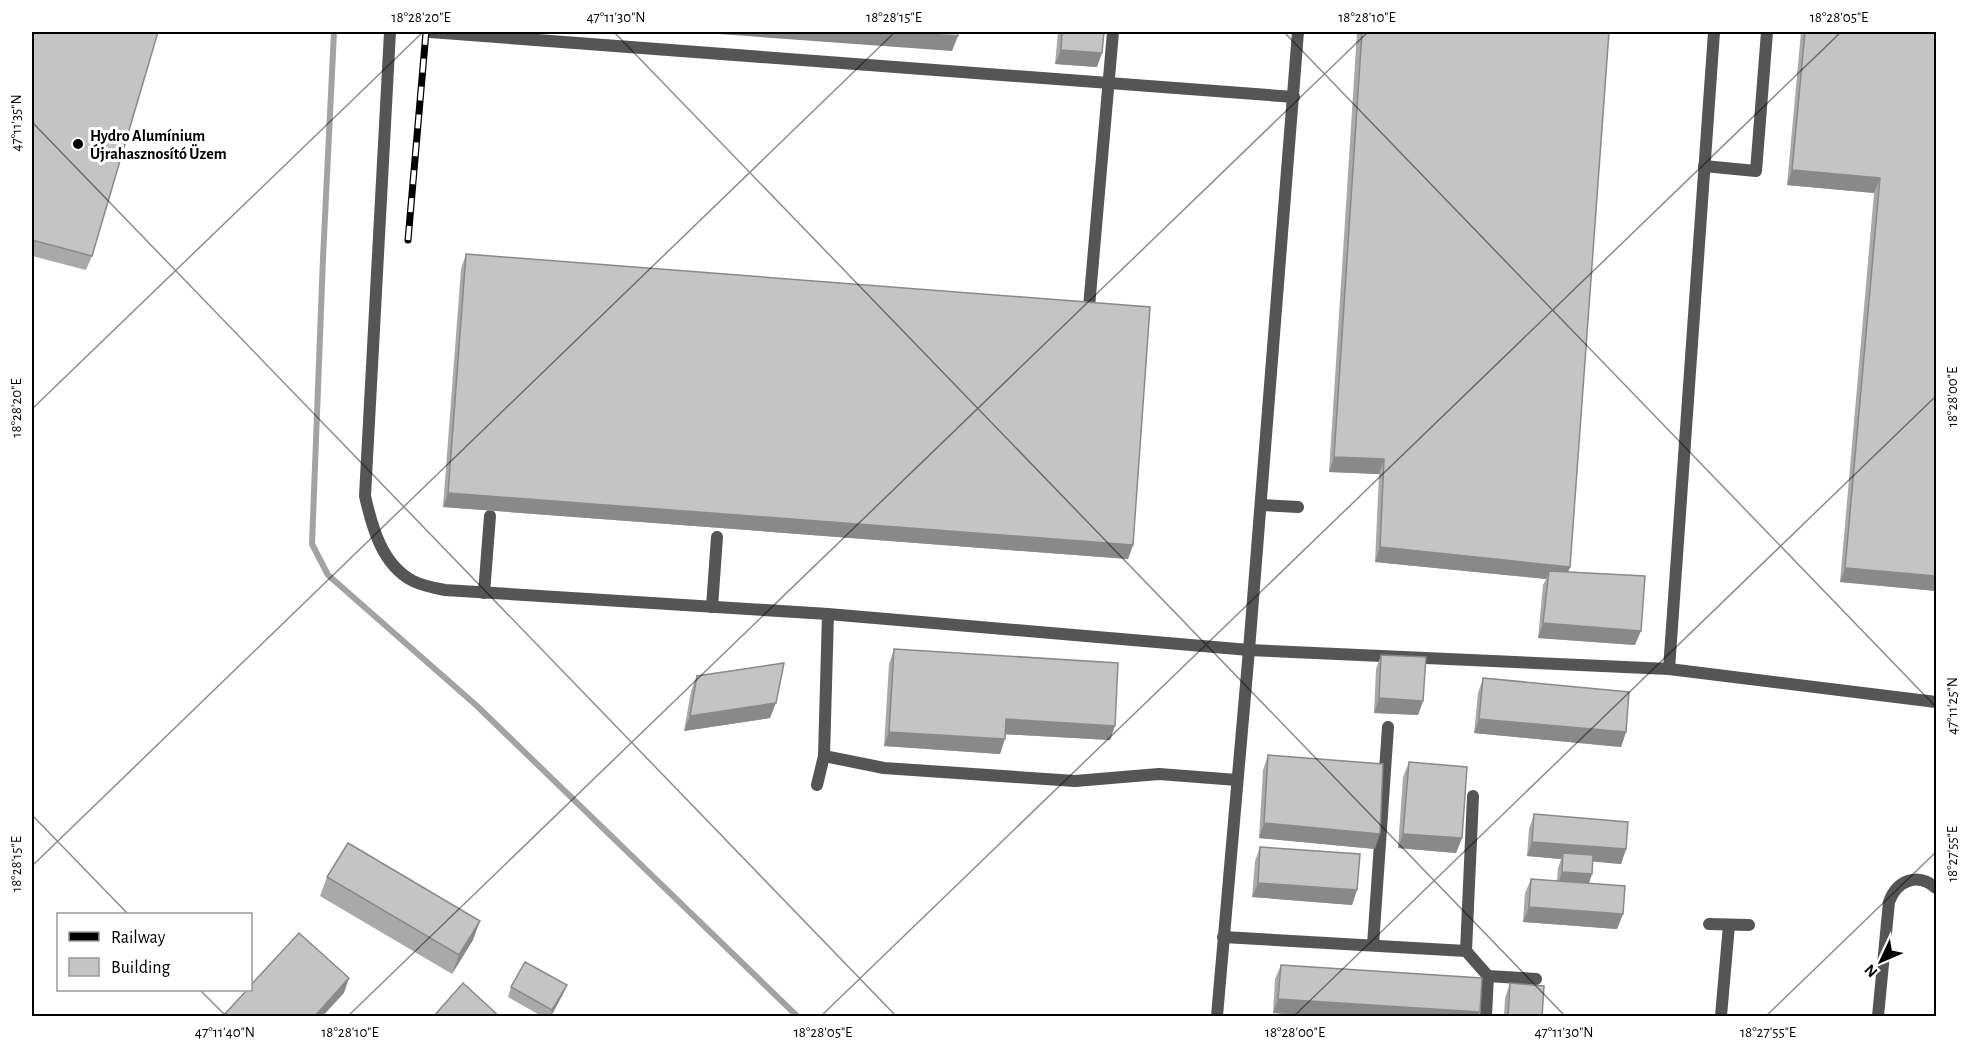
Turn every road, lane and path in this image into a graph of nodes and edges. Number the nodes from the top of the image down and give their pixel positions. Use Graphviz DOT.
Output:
graph roads {
  1 [pos="390,32"];
  2 [pos="430,32"];
  3 [pos="1113,32"];
  4 [pos="1298,32"];
  5 [pos="1714,32"];
  6 [pos="1767,32"];
  7 [pos="1109,83"];
  8 [pos="1294,97"];
  9 [pos="1704,166"];
  10 [pos="1089,307"];
  11 [pos="1261,505"];
  12 [pos="1298,507"];
  13 [pos="490,516"];
  14 [pos="717,537"];
  15 [pos="484,593"];
  16 [pos="712,607"];
  17 [pos="828,614"];
  18 [pos="1249,650"];
  19 [pos="1669,669"];
  20 [pos="1936,702"];
  21 [pos="1388,727"];
  22 [pos="824,756"];
  23 [pos="1237,780"];
  24 [pos="818,785"];
  25 [pos="1473,796"];
  26 [pos="1936,888"];
  27 [pos="1710,924"];
  28 [pos="1729,925"];
  29 [pos="1749,925"];
  30 [pos="1223,937"];
  31 [pos="1373,945"];
  32 [pos="1466,951"];
  33 [pos="1488,976"];
  34 [pos="1536,979"];
  35 [pos="1217,1017"];
  36 [pos="1486,1017"];
  37 [pos="1721,1017"];
  38 [pos="1878,1017"];
  1 -- 15 [label="lane"];
  2 -- 7 [label="lane"];
  3 -- 7 [label="lane"];
  4 -- 8 [label="lane"];
  5 -- 9 [label="lane"];
  6 -- 9 [label="lane"];
  7 -- 8 [label="lane"];
  7 -- 10 [label="lane"];
  8 -- 11 [label="lane"];
  9 -- 19 [label="lane"];
  11 -- 12 [label="lane"];
  11 -- 18 [label="lane"];
  13 -- 15 [label="lane"];
  14 -- 16 [label="lane"];
  15 -- 16 [label="lane"];
  16 -- 17 [label="lane"];
  17 -- 18 [label="lane"];
  17 -- 22 [label="lane"];
  18 -- 19 [label="lane"];
  18 -- 23 [label="lane"];
  19 -- 20 [label="lane"];
  21 -- 31 [label="lane"];
  22 -- 23 [label="lane"];
  22 -- 24 [label="lane"];
  23 -- 30 [label="lane"];
  25 -- 32 [label="lane"];
  26 -- 38 [label="lane"];
  27 -- 28 [label="lane"];
  28 -- 29 [label="lane"];
  28 -- 37 [label="lane"];
  30 -- 31 [label="lane"];
  30 -- 35 [label="lane"];
  31 -- 32 [label="lane"];
  32 -- 33 [label="lane"];
  33 -- 34 [label="lane"];
  33 -- 36 [label="lane"];
}
